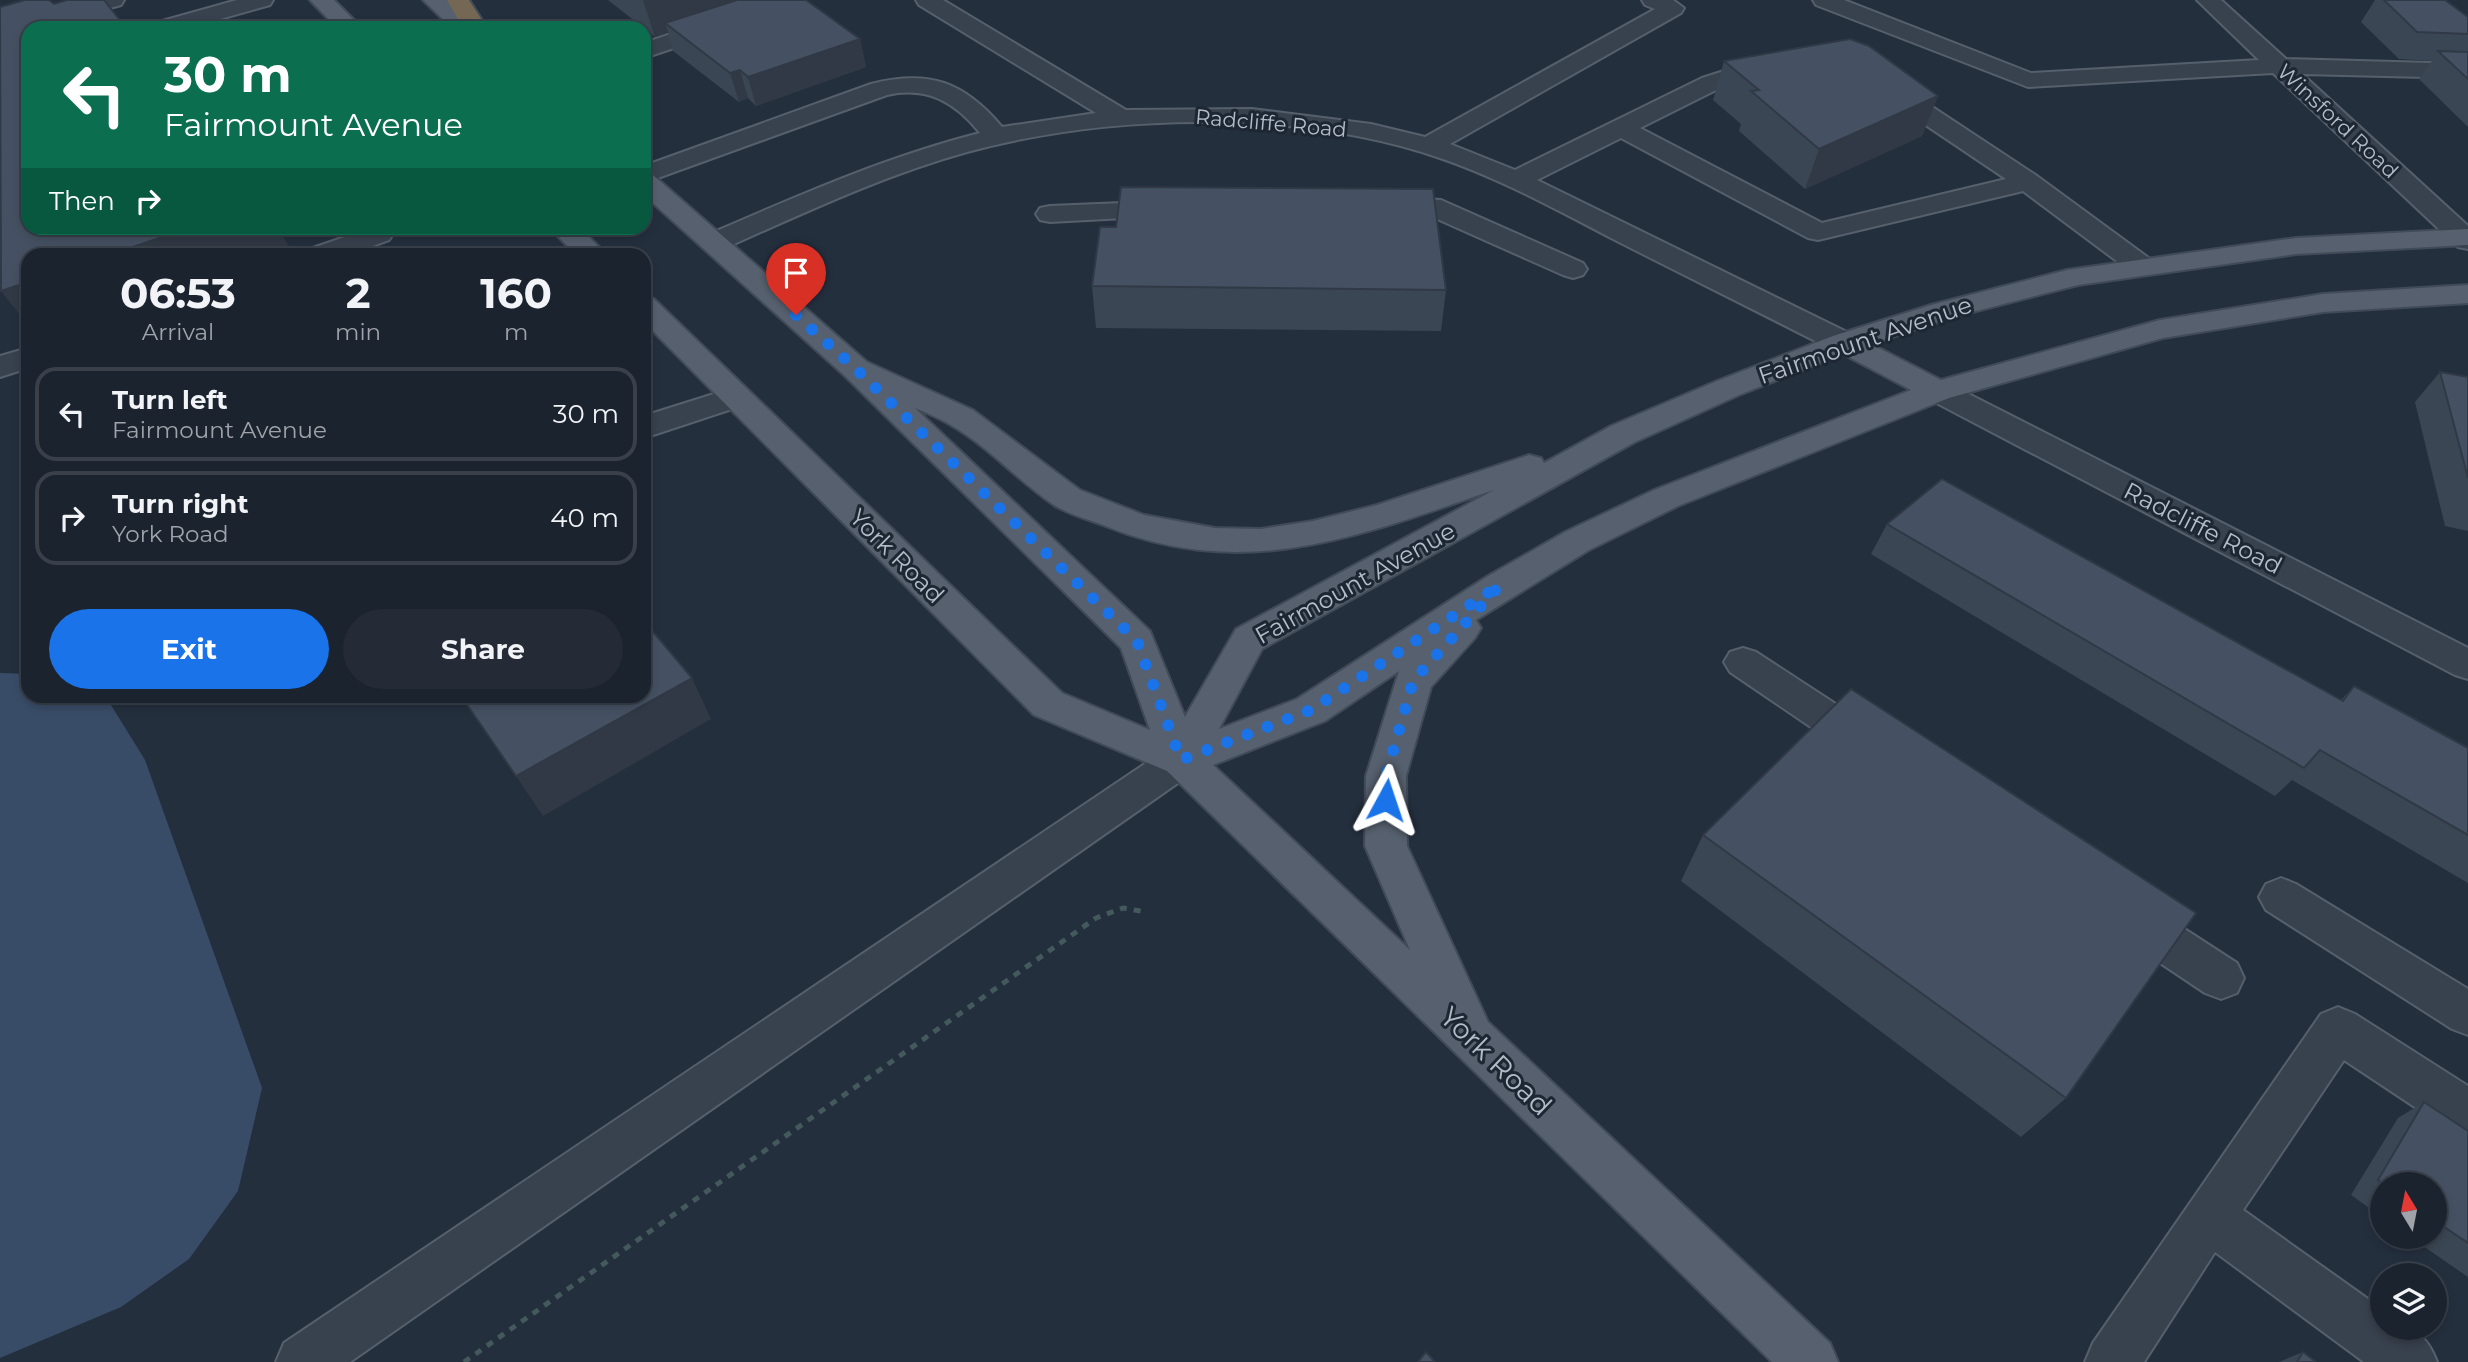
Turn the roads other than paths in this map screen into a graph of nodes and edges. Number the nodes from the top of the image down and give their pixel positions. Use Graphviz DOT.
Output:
graph roads {
  1 [pos="113,0"];
  2 [pos="167,0"];
  3 [pos="262,0"];
  4 [pos="321,0"];
  5 [pos="434,0"];
  6 [pos="458,0"];
  7 [pos="795,0"];
  8 [pos="927,0"];
  9 [pos="1653,0"];
  10 [pos="1824,0"];
  11 [pos="2208,0"];
  12 [pos="971,4"];
  13 [pos="948,13"];
  14 [pos="36,21"];
  15 [pos="188,21"];
  16 [pos="343,21"];
  17 [pos="458,21"];
  18 [pos="471,21"];
  19 [pos="21,25"];
  20 [pos="0,31"];
  21 [pos="651,49"];
  22 [pos="1792,61"];
  23 [pos="2278,66"];
  24 [pos="2468,71"];
  25 [pos="1869,76"];
  26 [pos="1124,119"];
  27 [pos="1621,128"];
  28 [pos="997,136"];
  29 [pos="1428,146"];
  30 [pos="651,172"];
  31 [pos="1515,180"];
  32 [pos="2028,182"];
  33 [pos="651,187"];
  34 [pos="1363,204"];
  35 [pos="1200,208"];
  36 [pos="1050,214"];
  37 [pos="376,235"];
  38 [pos="572,235"];
  39 [pos="2467,238"];
  40 [pos="715,242"];
  41 [pos="340,248"];
  42 [pos="585,248"];
  43 [pos="2140,265"];
  44 [pos="1573,269"];
  45 [pos="2468,294"];
  46 [pos="651,312"];
  47 [pos="1844,344"];
  48 [pos="21,360"];
  49 [pos="0,367"];
  50 [pos="856,369"];
  51 [pos="1938,391"];
  52 [pos="736,397"];
  53 [pos="651,425"];
  54 [pos="1623,434"];
  55 [pos="1500,585"];
  56 [pos="1742,662"];
  57 [pos="2468,665"];
  58 [pos="1181,760"];
  59 [pos="1902,768"];
  60 [pos="2096,896"];
  61 [pos="2281,897"];
  62 [pos="2221,978"];
  63 [pos="2468,1014"];
  64 [pos="1474,1039"];
  65 [pos="2468,1114"];
  66 [pos="2209,1216"];
  67 [pos="303,1362"];
  68 [pos="1811,1362"];
  69 [pos="2112,1362"];
  70 [pos="2410,1362"];
  1 -- 14 [label="street"];
  2 -- 15 [label="street"];
  3 -- 15 [label="street"];
  4 -- 16 [label="main road"];
  5 -- 17 [label="main road"];
  6 -- 18 [label="highway"];
  7 -- 21 [label="street"];
  8 -- 13 [label="street"];
  9 -- 29 [label="street"];
  10 -- 23 [label="street"];
  11 -- 23 [label="street, Winsford Road"];
  12 -- 13 [label="street"];
  13 -- 26 [label="street"];
  19 -- 20 [label="street"];
  22 -- 27 [label="street"];
  23 -- 24 [label="street"];
  23 -- 39 [label="street, Winsford Road"];
  25 -- 32 [label="street"];
  26 -- 28 [label="street, Radcliffe Road"];
  26 -- 29 [label="street, Radcliffe Road"];
  27 -- 31 [label="street"];
  27 -- 32 [label="street"];
  28 -- 30 [label="street"];
  28 -- 40 [label="street, Radcliffe Road"];
  29 -- 31 [label="street, Radcliffe Road"];
  31 -- 47 [label="street, Radcliffe Road"];
  32 -- 43 [label="street"];
  33 -- 40 [label="main road, York Road"];
  34 -- 44 [label="street"];
  35 -- 36 [label="street"];
  37 -- 41 [label="street"];
  38 -- 42 [label="main road"];
  39 -- 43 [label="main road, Fairmount Avenue"];
  40 -- 50 [label="main road, York Road"];
  43 -- 47 [label="main road, Fairmount Avenue"];
  45 -- 51 [label="main road"];
  46 -- 52 [label="main road, York Road"];
  47 -- 51 [label="main road"];
  47 -- 54 [label="main road, Fairmount Avenue"];
  48 -- 49 [label="street"];
  50 -- 54 [label="main road"];
  50 -- 58 [label="main road, York Road"];
  51 -- 55 [label="main road"];
  51 -- 57 [label="street, Radcliffe Road"];
  52 -- 53 [label="street"];
  52 -- 58 [label="main road, York Road"];
  54 -- 58 [label="main road, Fairmount Avenue"];
  55 -- 58 [label="main road"];
  55 -- 64 [label="main road"];
  56 -- 59 [label="street"];
  58 -- 64 [label="main road, York Road"];
  58 -- 67 [label="street"];
  60 -- 62 [label="street"];
  61 -- 63 [label="street"];
  64 -- 68 [label="main road, York Road"];
  65 -- 66 [label="street"];
  66 -- 69 [label="street"];
  66 -- 70 [label="street"];
}
